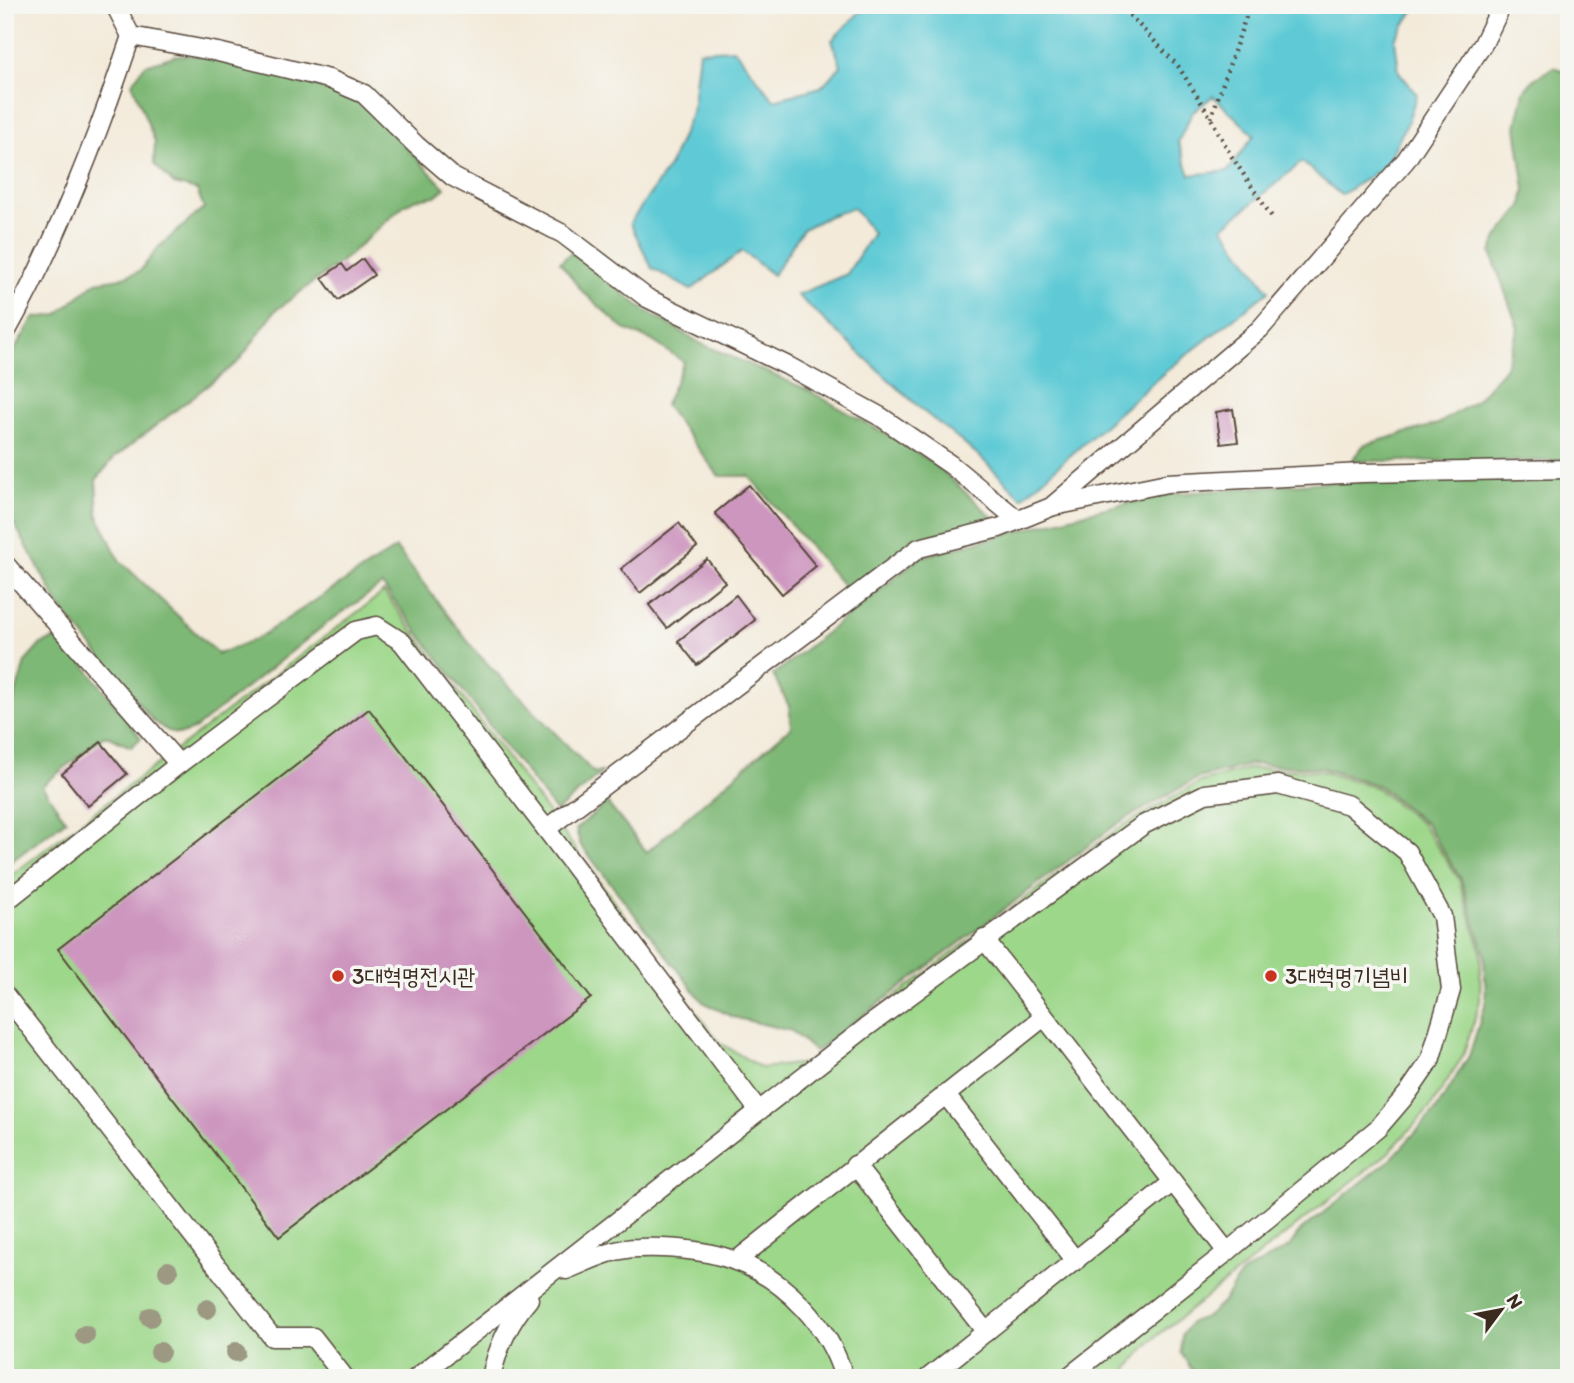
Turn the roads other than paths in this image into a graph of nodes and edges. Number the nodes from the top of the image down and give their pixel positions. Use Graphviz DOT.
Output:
graph roads {
  1 [pos="115,5"];
  2 [pos="1503,5"];
  3 [pos="131,36"];
  4 [pos="5,334"];
  5 [pos="1569,470"];
  6 [pos="1051,507"];
  7 [pos="1018,520"];
  8 [pos="5,564"];
  9 [pos="179,764"];
  10 [pos="546,829"];
  11 [pos="5,902"];
  12 [pos="984,939"];
  13 [pos="5,995"];
  14 [pos="1044,1017"];
  15 [pos="945,1094"];
  16 [pos="759,1111"];
  17 [pos="855,1165"];
  18 [pos="1173,1182"];
  19 [pos="1227,1252"];
  20 [pos="736,1261"];
  21 [pos="1076,1261"];
  22 [pos="547,1277"];
  23 [pos="986,1332"];
  24 [pos="345,1378"];
  25 [pos="416,1378"];
  26 [pos="491,1378"];
  27 [pos="844,1378"];
  28 [pos="928,1378"];
  29 [pos="1067,1378"];
  1 -- 3 [label="lane"];
  2 -- 6 [label="lane"];
  3 -- 4 [label="lane"];
  3 -- 7 [label="lane"];
  5 -- 6 [label="lane"];
  6 -- 7 [label="lane"];
  7 -- 10 [label="lane"];
  8 -- 9 [label="lane"];
  9 -- 10 [label="lane"];
  9 -- 11 [label="lane"];
  10 -- 16 [label="lane"];
  12 -- 14 [label="lane"];
  12 -- 16 [label="lane"];
  12 -- 19 [label="lane"];
  13 -- 24 [label="lane"];
  14 -- 15 [label="lane"];
  14 -- 18 [label="lane"];
  15 -- 17 [label="lane"];
  15 -- 21 [label="lane"];
  16 -- 22 [label="lane"];
  17 -- 20 [label="lane"];
  17 -- 23 [label="lane"];
  18 -- 19 [label="lane"];
  18 -- 21 [label="lane"];
  19 -- 29 [label="lane"];
  20 -- 22 [label="lane"];
  20 -- 27 [label="lane"];
  21 -- 23 [label="lane"];
  22 -- 25 [label="lane"];
  22 -- 26 [label="lane"];
  23 -- 28 [label="lane"];
}
